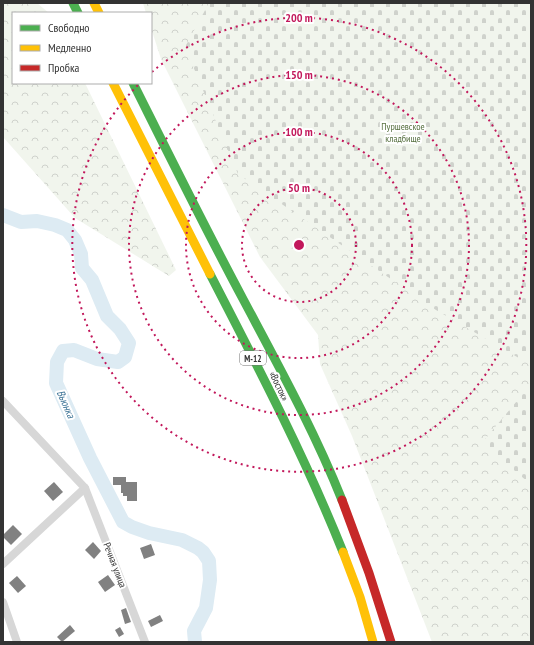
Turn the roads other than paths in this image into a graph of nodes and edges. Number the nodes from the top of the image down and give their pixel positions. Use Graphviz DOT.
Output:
graph roads {
  1 [pos="73,3"];
  2 [pos="94,3"];
  3 [pos="78,12"];
  4 [pos="98,12"];
  5 [pos="114,84"];
  6 [pos="134,84"];
  7 [pos="3,401"];
  8 [pos="86,488"];
  9 [pos="3,564"];
  10 [pos="3,602"];
  11 [pos="16,642"];
  12 [pos="145,642"];
  13 [pos="373,642"];
  14 [pos="391,642"];
  1 -- 3 [label="highway"];
  2 -- 4 [label="highway"];
  5 -- 13 [label="highway, «Восток» / М-12"];
  6 -- 14 [label="highway, «Восток» / М-12"];
  7 -- 8 [label="street"];
  8 -- 9 [label="street"];
  8 -- 12 [label="street, Речная улица"];
  10 -- 11 [label="street"];
}
